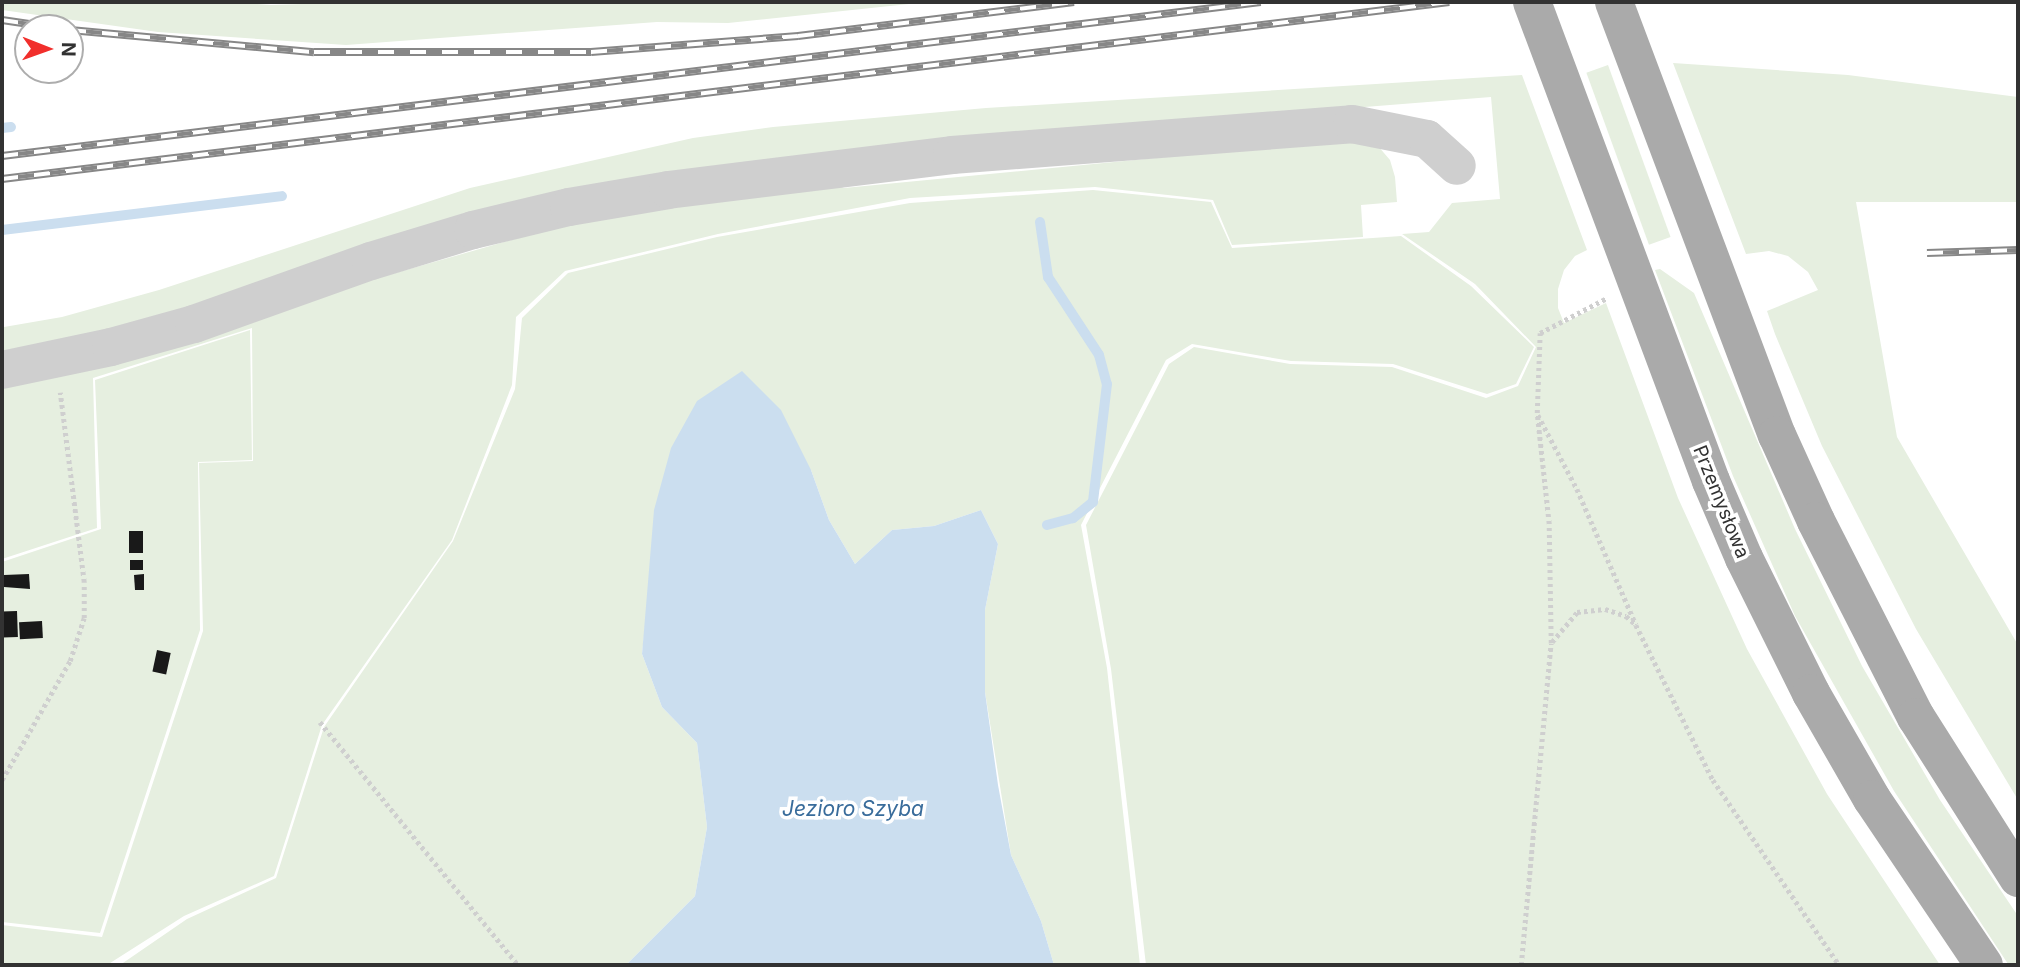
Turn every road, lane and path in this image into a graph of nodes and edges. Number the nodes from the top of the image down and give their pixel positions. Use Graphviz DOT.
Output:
graph roads {
  1 [pos="1532,2"];
  2 [pos="1614,2"];
  3 [pos="1457,166"];
  4 [pos="1620,285"];
  5 [pos="56,359"];
  6 [pos="2,370"];
  7 [pos="1537,413"];
  8 [pos="1636,625"];
  9 [pos="1551,643"];
  10 [pos="320,722"];
  11 [pos="2,780"];
  12 [pos="2018,878"];
  13 [pos="518,965"];
  14 [pos="1521,965"];
  15 [pos="1839,965"];
  16 [pos="1984,965"];
  1 -- 4 [label="main road, Przemysłowa"];
  2 -- 12 [label="main road"];
  3 -- 5 [label="lane"];
  4 -- 7 [label="path"];
  4 -- 16 [label="main road, Przemysłowa"];
  5 -- 6 [label="lane"];
  5 -- 11 [label="path"];
  7 -- 8 [label="path"];
  7 -- 9 [label="path"];
  8 -- 9 [label="path"];
  8 -- 15 [label="path"];
  9 -- 14 [label="path"];
  10 -- 13 [label="path"];
}
